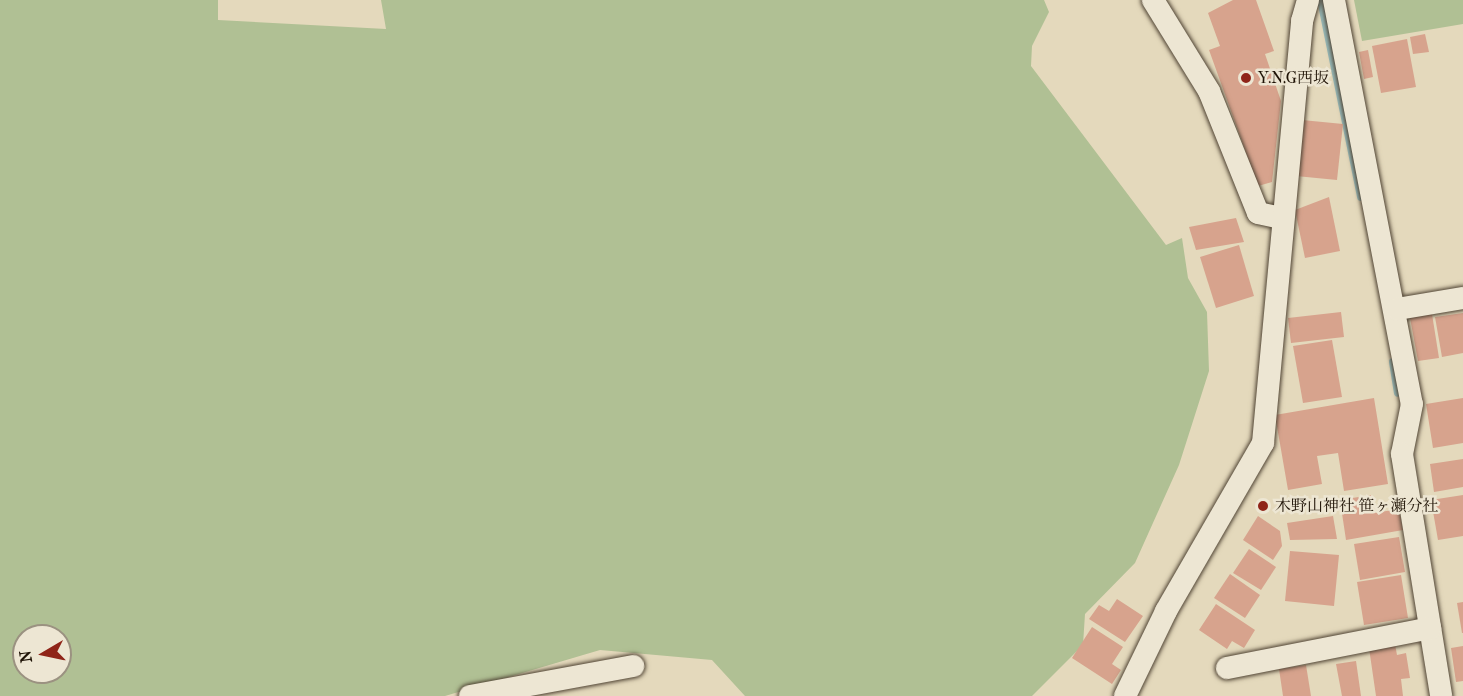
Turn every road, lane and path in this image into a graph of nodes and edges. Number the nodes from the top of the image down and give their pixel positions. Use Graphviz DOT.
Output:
graph roads {
  1 [pos="1153,0"];
  2 [pos="1308,0"];
  3 [pos="1334,0"];
  4 [pos="1282,218"];
  5 [pos="1463,298"];
  6 [pos="1397,309"];
  7 [pos="1430,628"];
  8 [pos="633,666"];
  9 [pos="1227,669"];
  10 [pos="470,696"];
  11 [pos="1125,696"];
  12 [pos="1441,696"];
  1 -- 4 [label="street"];
  2 -- 4 [label="street"];
  3 -- 6 [label="street"];
  4 -- 11 [label="street"];
  5 -- 6 [label="street"];
  6 -- 7 [label="street"];
  7 -- 9 [label="street"];
  7 -- 12 [label="street"];
  8 -- 10 [label="street"];
}
